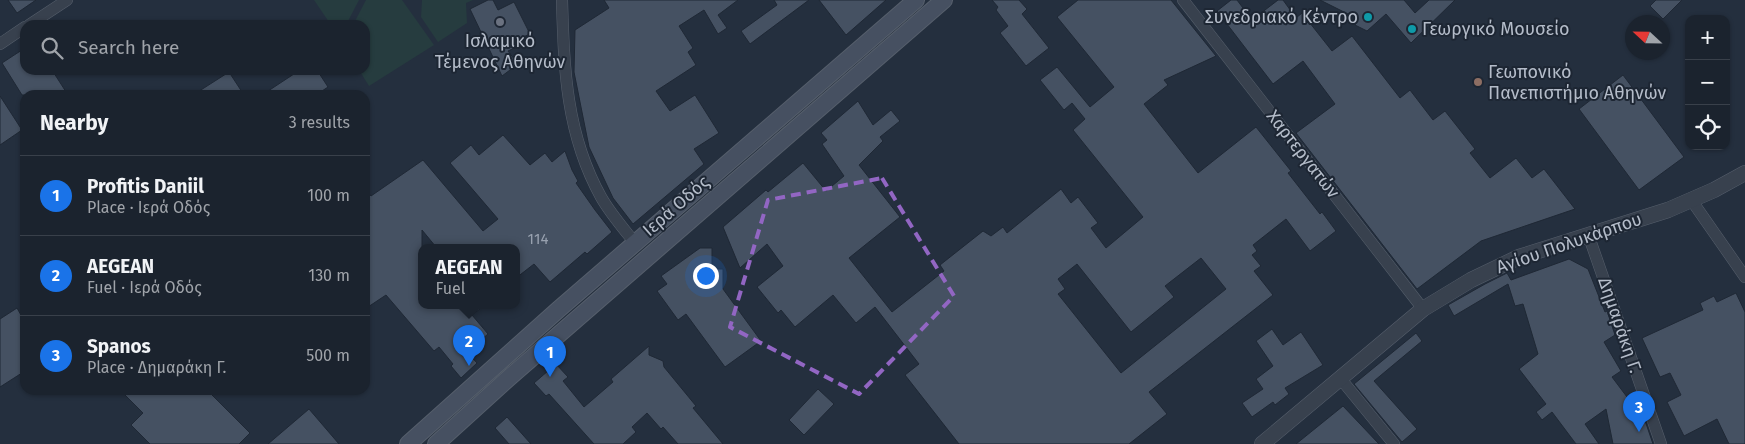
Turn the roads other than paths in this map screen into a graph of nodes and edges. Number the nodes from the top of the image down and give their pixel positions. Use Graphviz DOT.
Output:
graph roads {
  1 [pos="67,0"];
  2 [pos="562,0"];
  3 [pos="916,0"];
  4 [pos="944,0"];
  5 [pos="1183,0"];
  6 [pos="37,20"];
  7 [pos="20,30"];
  8 [pos="0,44"];
  9 [pos="1745,173"];
  10 [pos="1692,201"];
  11 [pos="1588,234"];
  12 [pos="635,243"];
  13 [pos="1745,277"];
  14 [pos="1423,309"];
  15 [pos="1340,378"];
  16 [pos="408,444"];
  17 [pos="436,444"];
  18 [pos="1262,444"];
  19 [pos="1394,444"];
  20 [pos="1661,444"];
  1 -- 6 [label="street"];
  2 -- 12 [label="street"];
  3 -- 12 [label="main road, Ιερά Οδός"];
  4 -- 17 [label="main road, Ιερά Οδός"];
  5 -- 14 [label="street, Χαρτεργατών"];
  7 -- 8 [label="street"];
  9 -- 10 [label="street, Αγίου Πολυκάρπου"];
  10 -- 11 [label="street, Αγίου Πολυκάρπου"];
  10 -- 13 [label="street"];
  11 -- 14 [label="street, Αγίου Πολυκάρπου"];
  11 -- 20 [label="street, Δημαράκη Γ."];
  12 -- 16 [label="main road, Ιερά Οδός"];
  14 -- 15 [label="street, Αγίου Πολυκάρπου"];
  15 -- 18 [label="street, Αγίου Πολυκάρπου"];
  15 -- 19 [label="street"];
}
